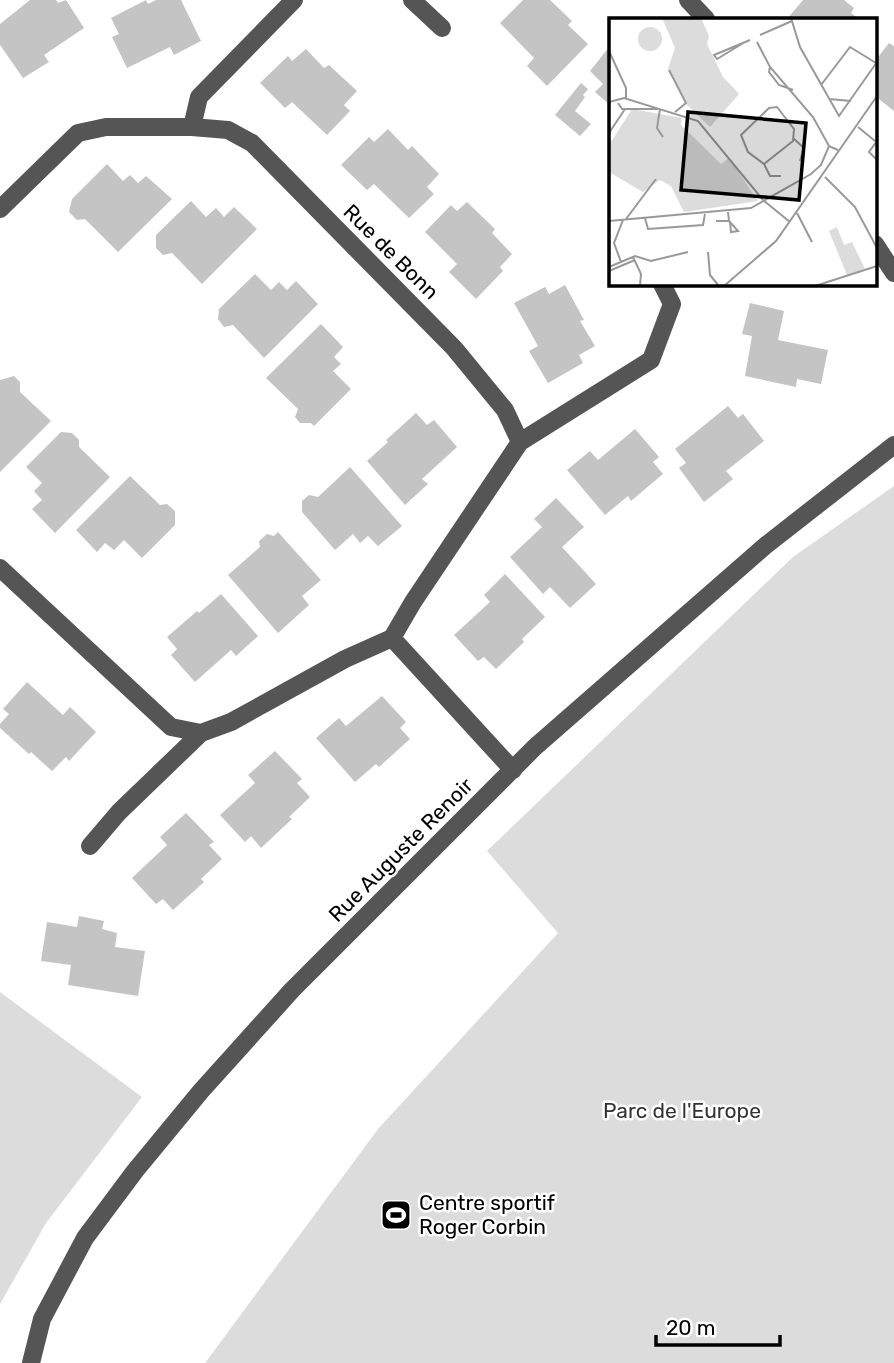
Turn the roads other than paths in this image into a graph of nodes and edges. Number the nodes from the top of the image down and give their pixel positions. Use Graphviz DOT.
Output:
graph roads {
  1 [pos="294,0"];
  2 [pos="412,0"];
  3 [pos="688,0"];
  4 [pos="705,18"];
  5 [pos="442,28"];
  6 [pos="192,127"];
  7 [pos="0,209"];
  8 [pos="876,246"];
  9 [pos="894,273"];
  10 [pos="663,285"];
  11 [pos="520,442"];
  12 [pos="894,445"];
  13 [pos="0,568"];
  14 [pos="392,638"];
  15 [pos="201,733"];
  16 [pos="513,770"];
  17 [pos="90,846"];
  18 [pos="30,1363"];
  1 -- 6 [label="street"];
  2 -- 5 [label="street"];
  3 -- 4 [label="street"];
  6 -- 7 [label="street, Rue de Bonn"];
  6 -- 11 [label="street, Rue de Bonn"];
  8 -- 9 [label="street"];
  10 -- 11 [label="street"];
  11 -- 14 [label="street"];
  12 -- 16 [label="street, Rue Auguste Renoir"];
  13 -- 15 [label="street"];
  14 -- 15 [label="street"];
  14 -- 16 [label="street"];
  15 -- 17 [label="street"];
  16 -- 18 [label="street, Rue Auguste Renoir"];
}
